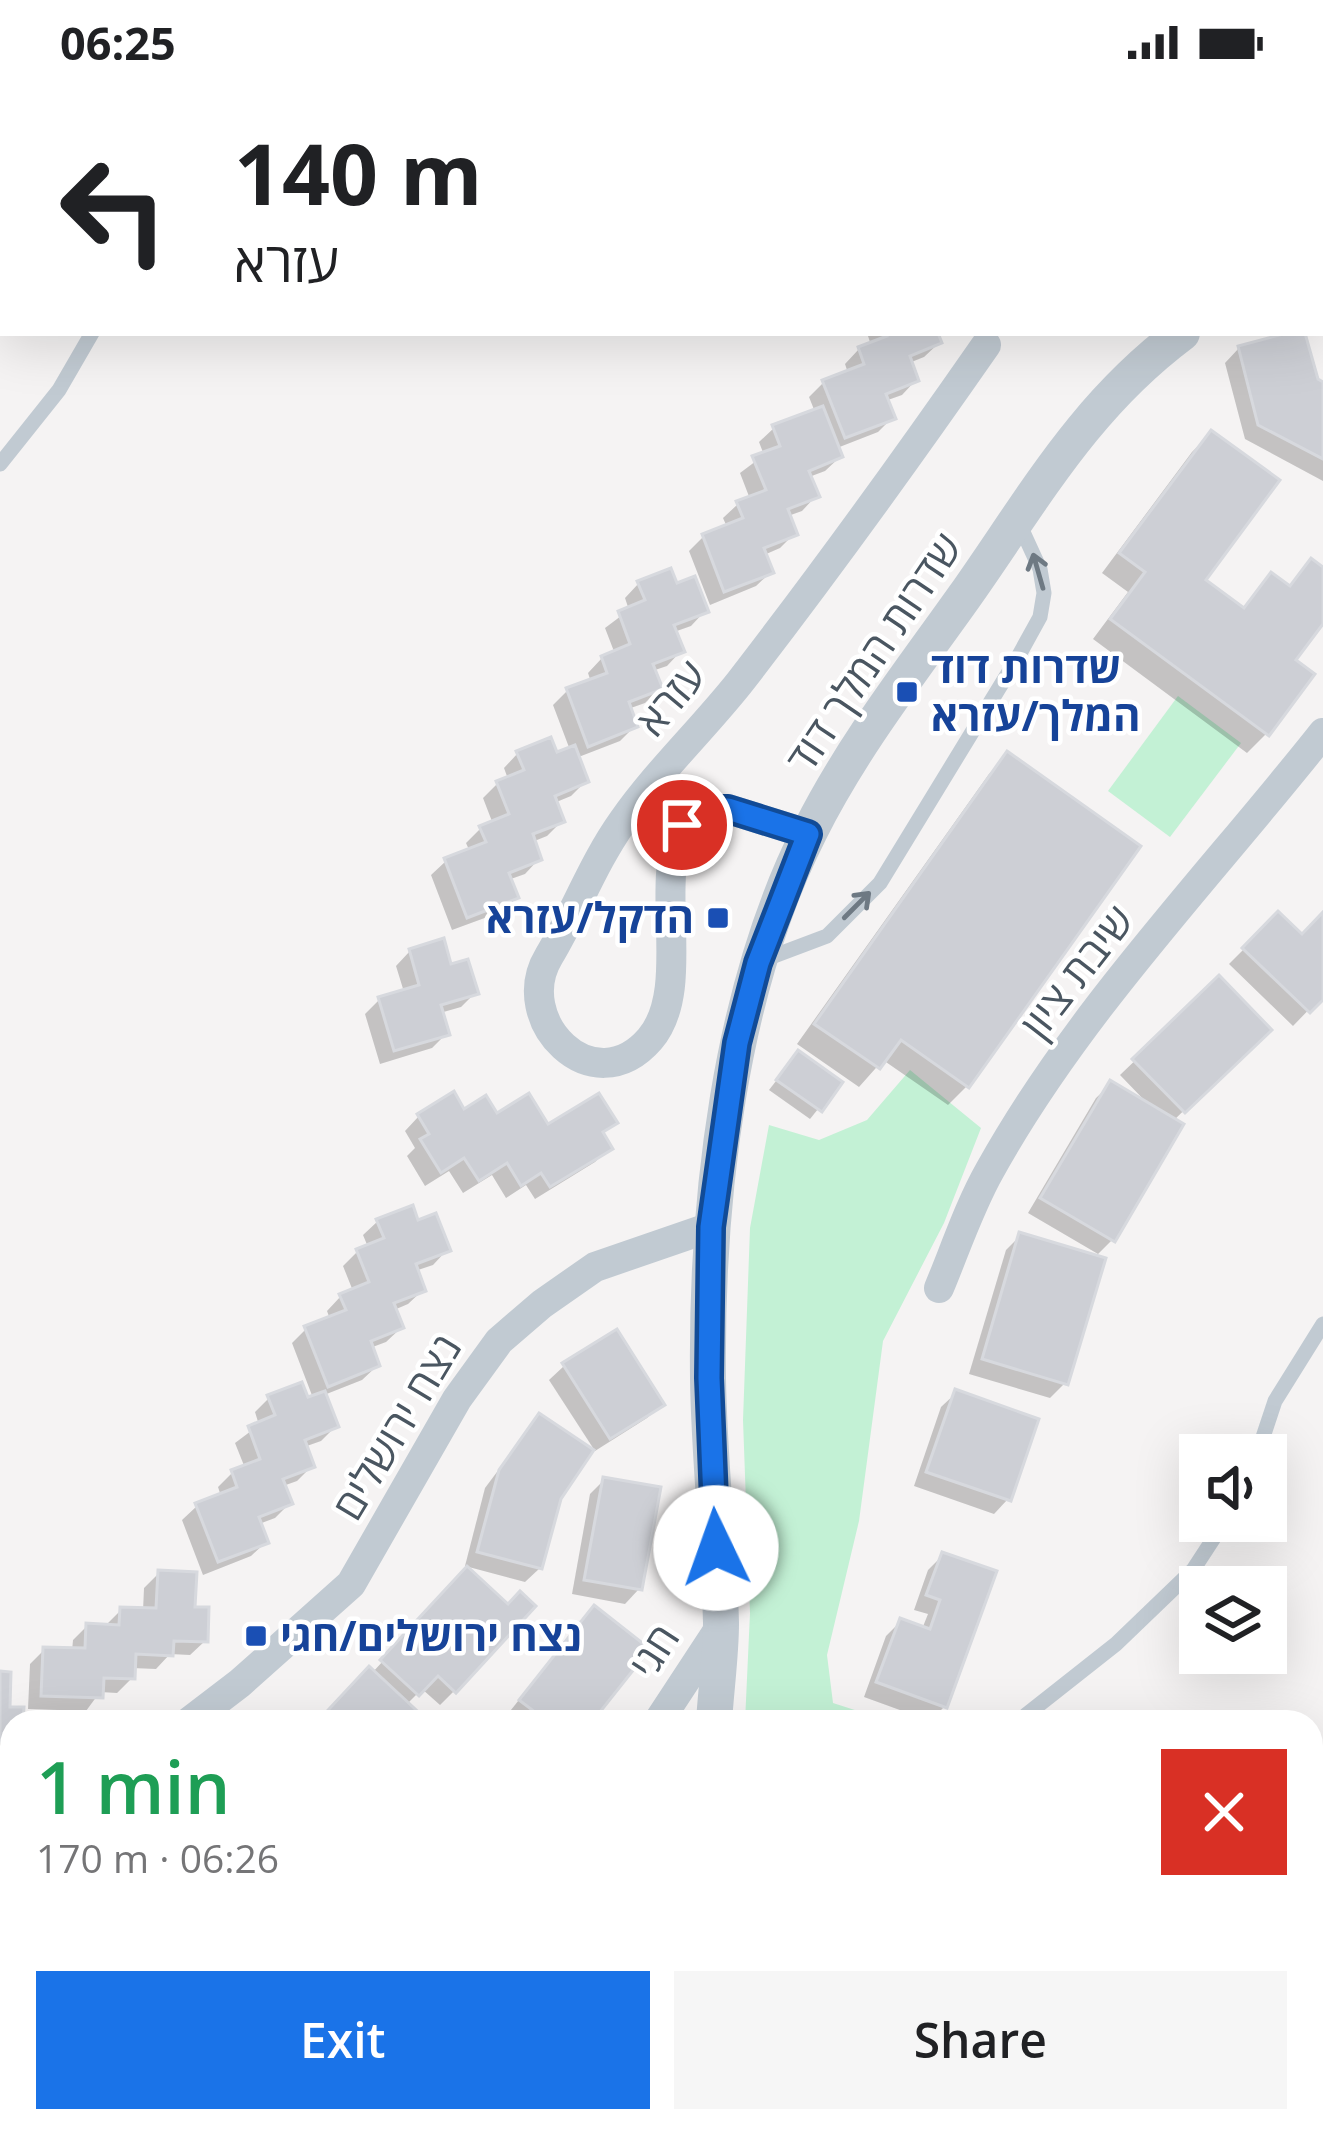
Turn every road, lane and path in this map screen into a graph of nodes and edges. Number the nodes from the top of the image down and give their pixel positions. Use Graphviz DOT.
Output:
graph roads {
  1 [pos="90,336"];
  2 [pos="1178,336"];
  3 [pos="986,345"];
  4 [pos="0,464"];
  5 [pos="1018,521"];
  6 [pos="1323,733"];
  7 [pos="808,834"];
  8 [pos="758,963"];
  9 [pos="711,1227"];
  10 [pos="939,1288"];
  11 [pos="1323,1324"];
  12 [pos="1264,1434"];
  13 [pos="1211,1542"];
  14 [pos="721,1626"];
  15 [pos="205,1710"];
  16 [pos="666,1710"];
  17 [pos="715,1710"];
  18 [pos="1032,1710"];
  1 -- 4 [label="lane"];
  2 -- 5 [label="street, שדרות המלך דוד"];
  3 -- 7 [label="street, עזרא"];
  5 -- 7 [label="street, שדרות המלך דוד"];
  8 -- 5 [label="lane, one-way"];
  6 -- 10 [label="street, שיבת ציון"];
  7 -- 8 [label="street, שדרות המלך דוד"];
  8 -- 9 [label="street, שדרות המלך דוד"];
  9 -- 14 [label="street, שדרות המלך דוד"];
  9 -- 15 [label="street, נצח ירושלים"];
  11 -- 12 [label="lane"];
  13 -- 18 [label="lane"];
  14 -- 16 [label="street, חגי"];
  14 -- 17 [label="street, שדרות המלך דוד"];
}
